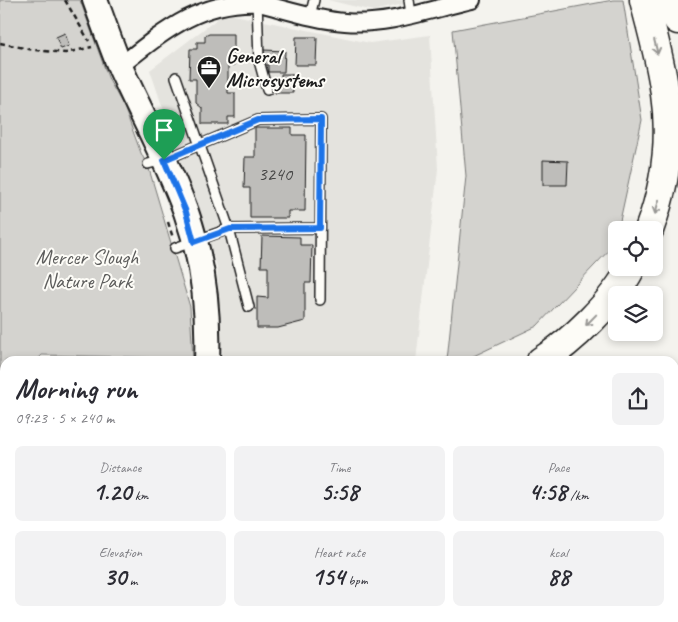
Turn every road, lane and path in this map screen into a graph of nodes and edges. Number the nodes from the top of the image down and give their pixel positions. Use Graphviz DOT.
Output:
graph roads {
  1 [pos="95,0"];
  2 [pos="472,0"];
  3 [pos="644,0"];
  4 [pos="670,0"];
  5 [pos="257,1"];
  6 [pos="410,7"];
  7 [pos="312,8"];
  8 [pos="678,20"];
  9 [pos="0,42"];
  10 [pos="92,47"];
  11 [pos="117,68"];
  12 [pos="176,77"];
  13 [pos="267,90"];
  14 [pos="201,144"];
  15 [pos="156,162"];
  16 [pos="653,221"];
  17 [pos="320,228"];
  18 [pos="230,229"];
  19 [pos="185,245"];
  20 [pos="627,276"];
  21 [pos="320,300"];
  22 [pos="249,307"];
  23 [pos="207,356"];
  24 [pos="548,356"];
  1 -- 11 [label="street"];
  2 -- 6 [label="street"];
  3 -- 16 [label="highway, one-way"];
  4 -- 8 [label="highway"];
  5 -- 7 [label="street"];
  5 -- 11 [label="street"];
  5 -- 13 [label="lane"];
  6 -- 7 [label="street"];
  9 -- 10 [label="path"];
  11 -- 15 [label="street"];
  12 -- 14 [label="lane"];
  14 -- 15 [label="lane"];
  14 -- 17 [label="lane"];
  14 -- 18 [label="lane"];
  15 -- 19 [label="street"];
  17 -- 18 [label="lane"];
  17 -- 21 [label="lane"];
  18 -- 19 [label="lane"];
  18 -- 22 [label="lane"];
  19 -- 23 [label="street"];
  20 -- 24 [label="highway, one-way"];
}
